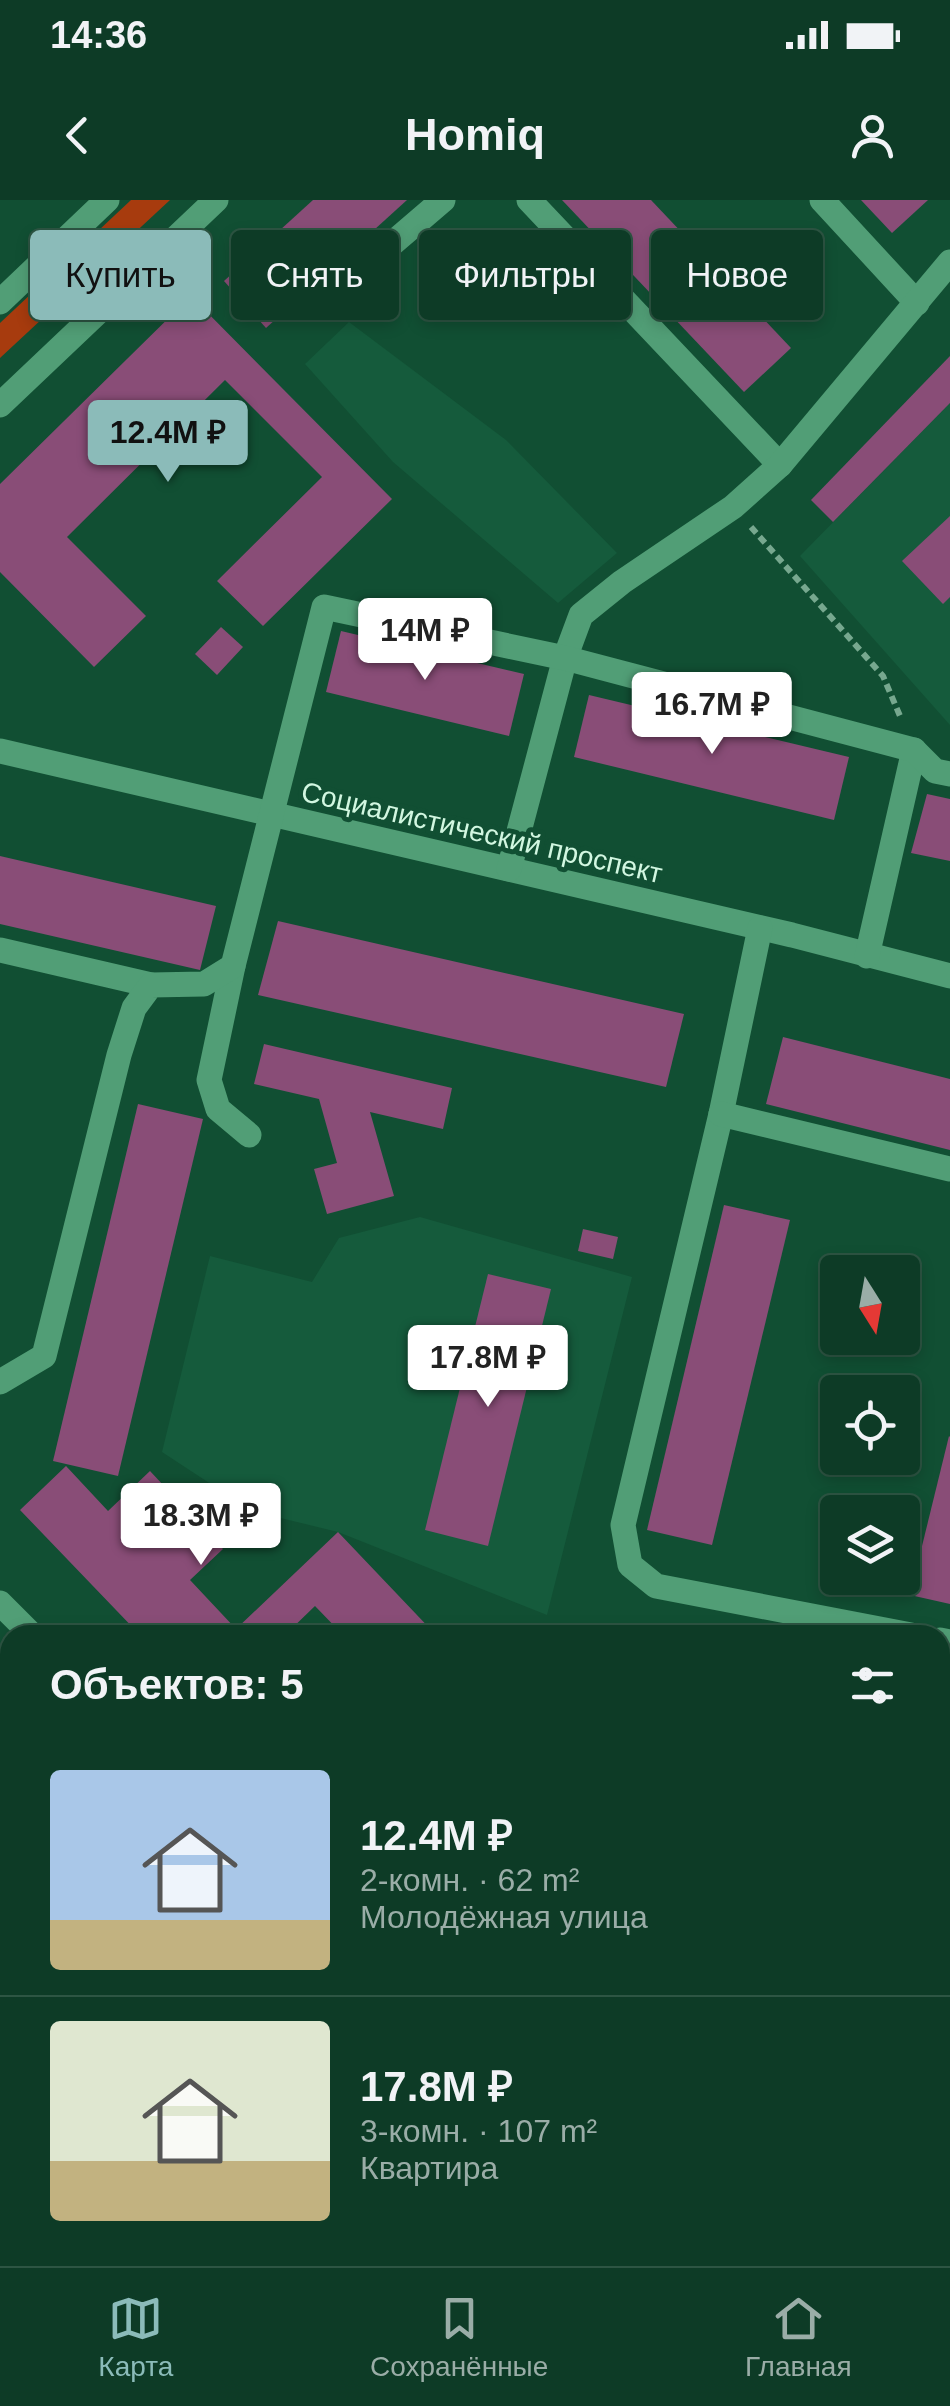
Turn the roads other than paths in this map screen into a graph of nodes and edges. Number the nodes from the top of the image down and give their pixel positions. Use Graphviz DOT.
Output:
graph roads {
  1 [pos="107,200"];
  2 [pos="216,200"];
  3 [pos="443,200"];
  4 [pos="529,200"];
  5 [pos="822,200"];
  6 [pos="399,238"];
  7 [pos="950,262"];
  8 [pos="0,302"];
  9 [pos="917,302"];
  10 [pos="0,405"];
  11 [pos="780,465"];
  12 [pos="565,658"];
  13 [pos="914,750"];
  14 [pos="0,751"];
  15 [pos="950,774"];
  16 [pos="272,814"];
  17 [pos="509,869"];
  18 [pos="760,928"];
  19 [pos="0,950"];
  20 [pos="867,956"];
  21 [pos="233,966"];
  22 [pos="950,976"];
  23 [pos="150,985"];
  24 [pos="721,1114"];
  25 [pos="250,1135"];
  26 [pos="950,1169"];
  27 [pos="0,1382"];
  28 [pos="0,1602"];
  29 [pos="22,1625"];
  30 [pos="859,1625"];
  1 -- 8 [label="street"];
  2 -- 10 [label="street"];
  3 -- 6 [label="street"];
  4 -- 11 [label="street"];
  5 -- 9 [label="street"];
  7 -- 9 [label="street"];
  9 -- 11 [label="street"];
  11 -- 12 [label="street"];
  12 -- 13 [label="street"];
  12 -- 16 [label="street"];
  12 -- 17 [label="street"];
  13 -- 15 [label="street"];
  13 -- 20 [label="street"];
  14 -- 16 [label="street, Социалистический проспект"];
  16 -- 17 [label="street, Социалистический проспект"];
  16 -- 21 [label="street"];
  17 -- 18 [label="street, Социалистический проспект"];
  18 -- 20 [label="street, Социалистический проспект"];
  18 -- 24 [label="street"];
  19 -- 23 [label="street"];
  20 -- 22 [label="street, Социалистический проспект"];
  21 -- 23 [label="street"];
  21 -- 25 [label="street"];
  23 -- 27 [label="street"];
  24 -- 26 [label="street"];
  24 -- 30 [label="street"];
  28 -- 29 [label="street"];
}
